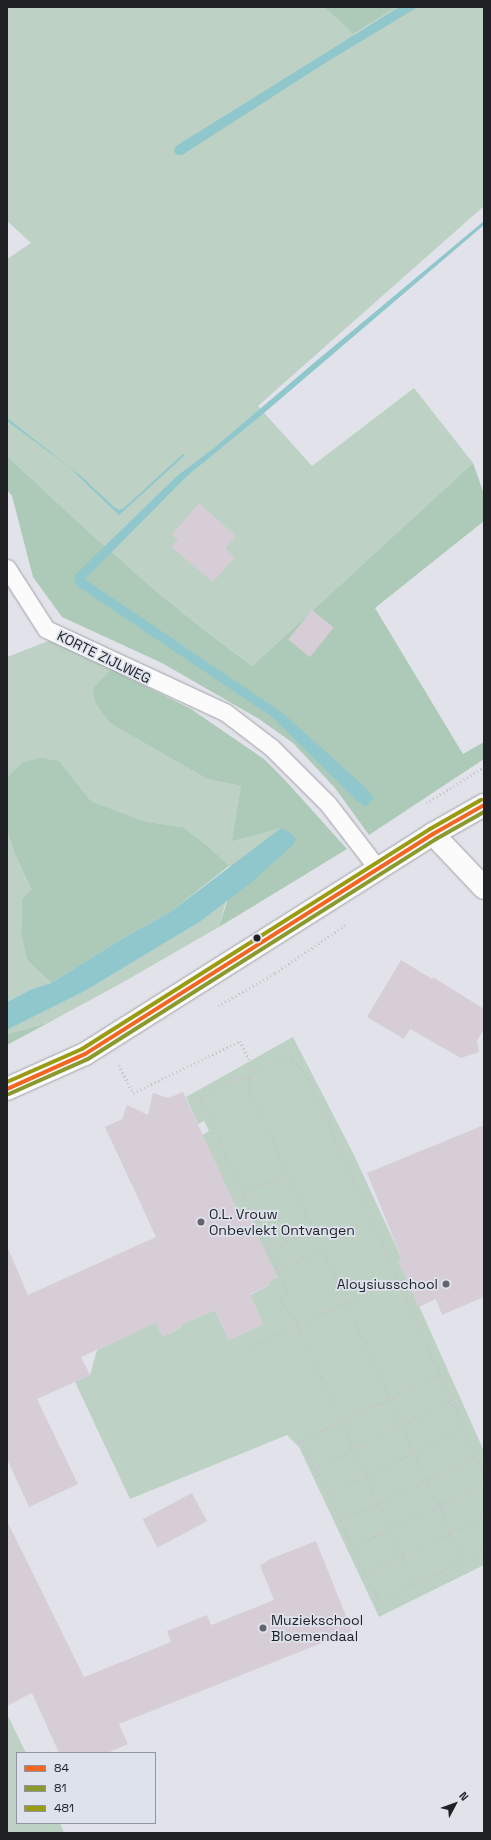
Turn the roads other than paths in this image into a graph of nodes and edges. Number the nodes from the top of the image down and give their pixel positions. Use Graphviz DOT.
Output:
graph roads {
  1 [pos="7,568"];
  2 [pos="484,805"];
  3 [pos="433,834"];
  4 [pos="378,869"];
  5 [pos="484,888"];
  6 [pos="7,1089"];
  1 -- 4 [label="lane, KORTE ZIJLWEG"];
  2 -- 3 [label="main road"];
  3 -- 4 [label="main road"];
  3 -- 5 [label="main road"];
  4 -- 6 [label="main road"];
}
